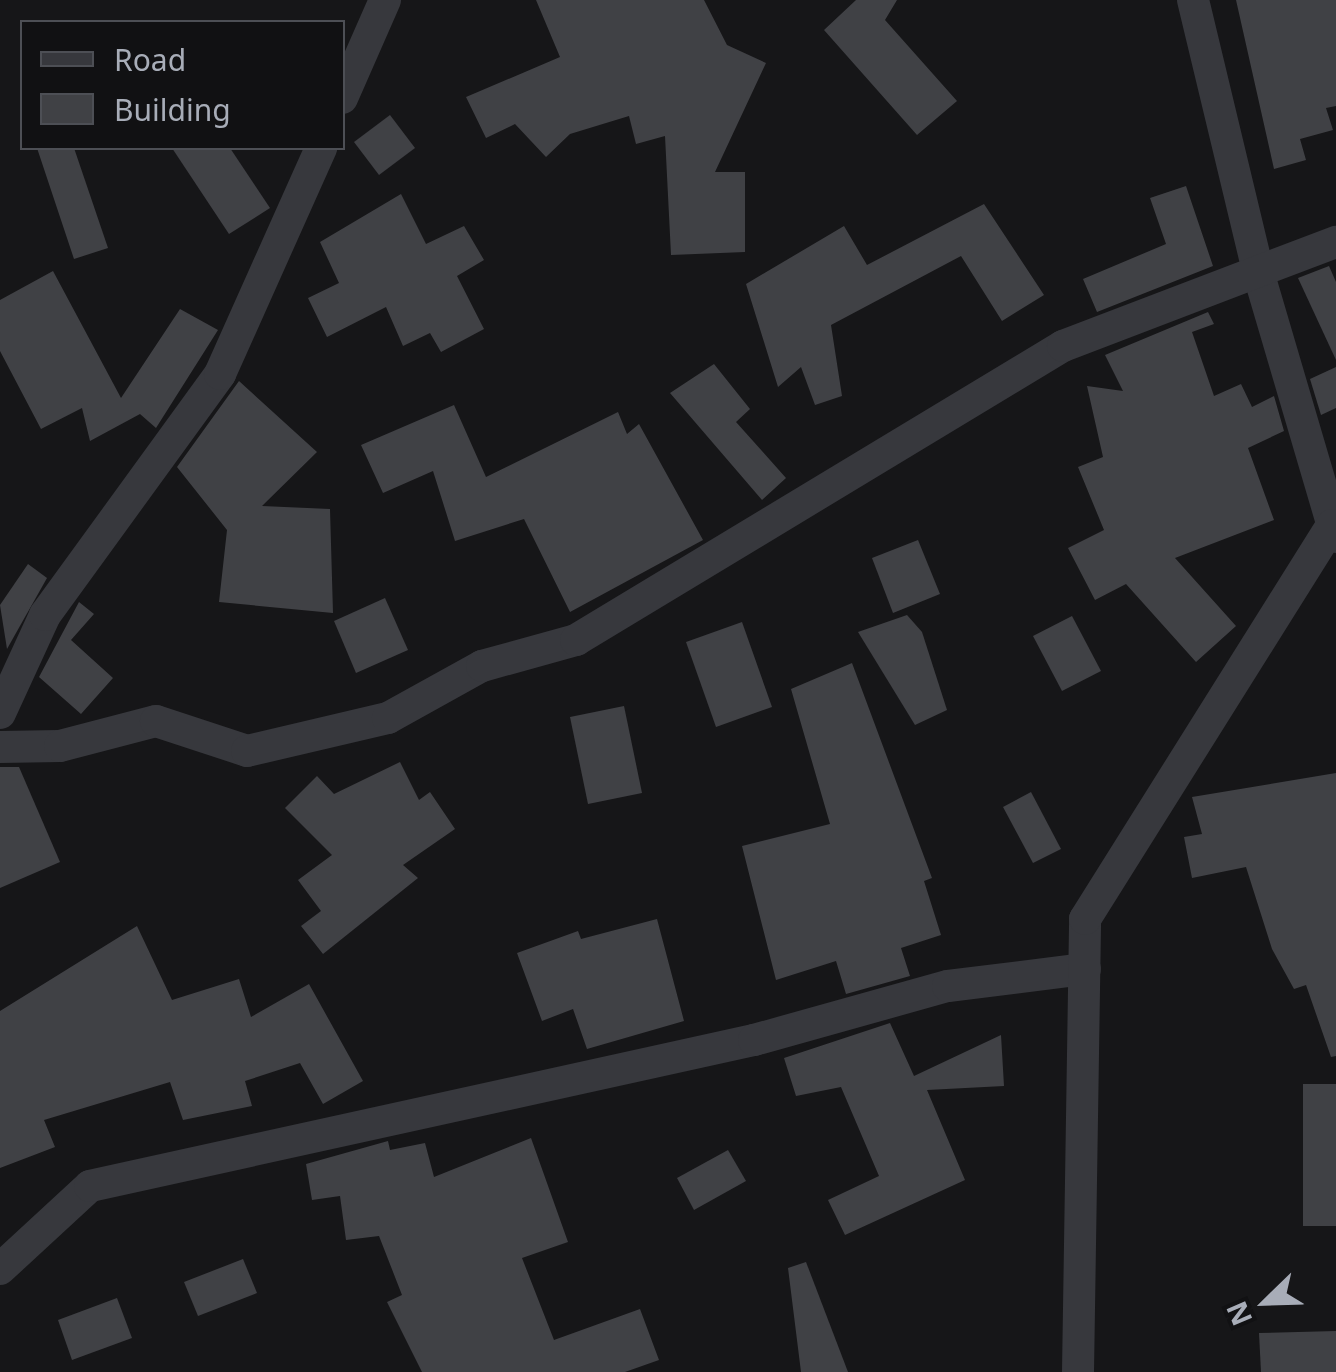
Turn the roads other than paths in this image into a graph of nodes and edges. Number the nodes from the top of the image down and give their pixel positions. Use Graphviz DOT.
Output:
graph roads {
  1 [pos="385,0"];
  2 [pos="1193,0"];
  3 [pos="345,91"];
  4 [pos="320,150"];
  5 [pos="1336,242"];
  6 [pos="1259,275"];
  7 [pos="1334,531"];
  8 [pos="0,712"];
  9 [pos="0,747"];
  10 [pos="1084,968"];
  11 [pos="0,1268"];
  12 [pos="1078,1372"];
  1 -- 3 [label="street"];
  2 -- 6 [label="street"];
  4 -- 8 [label="street"];
  5 -- 6 [label="street"];
  6 -- 7 [label="street"];
  6 -- 9 [label="street"];
  7 -- 10 [label="street"];
  10 -- 11 [label="street"];
  10 -- 12 [label="street"];
}
